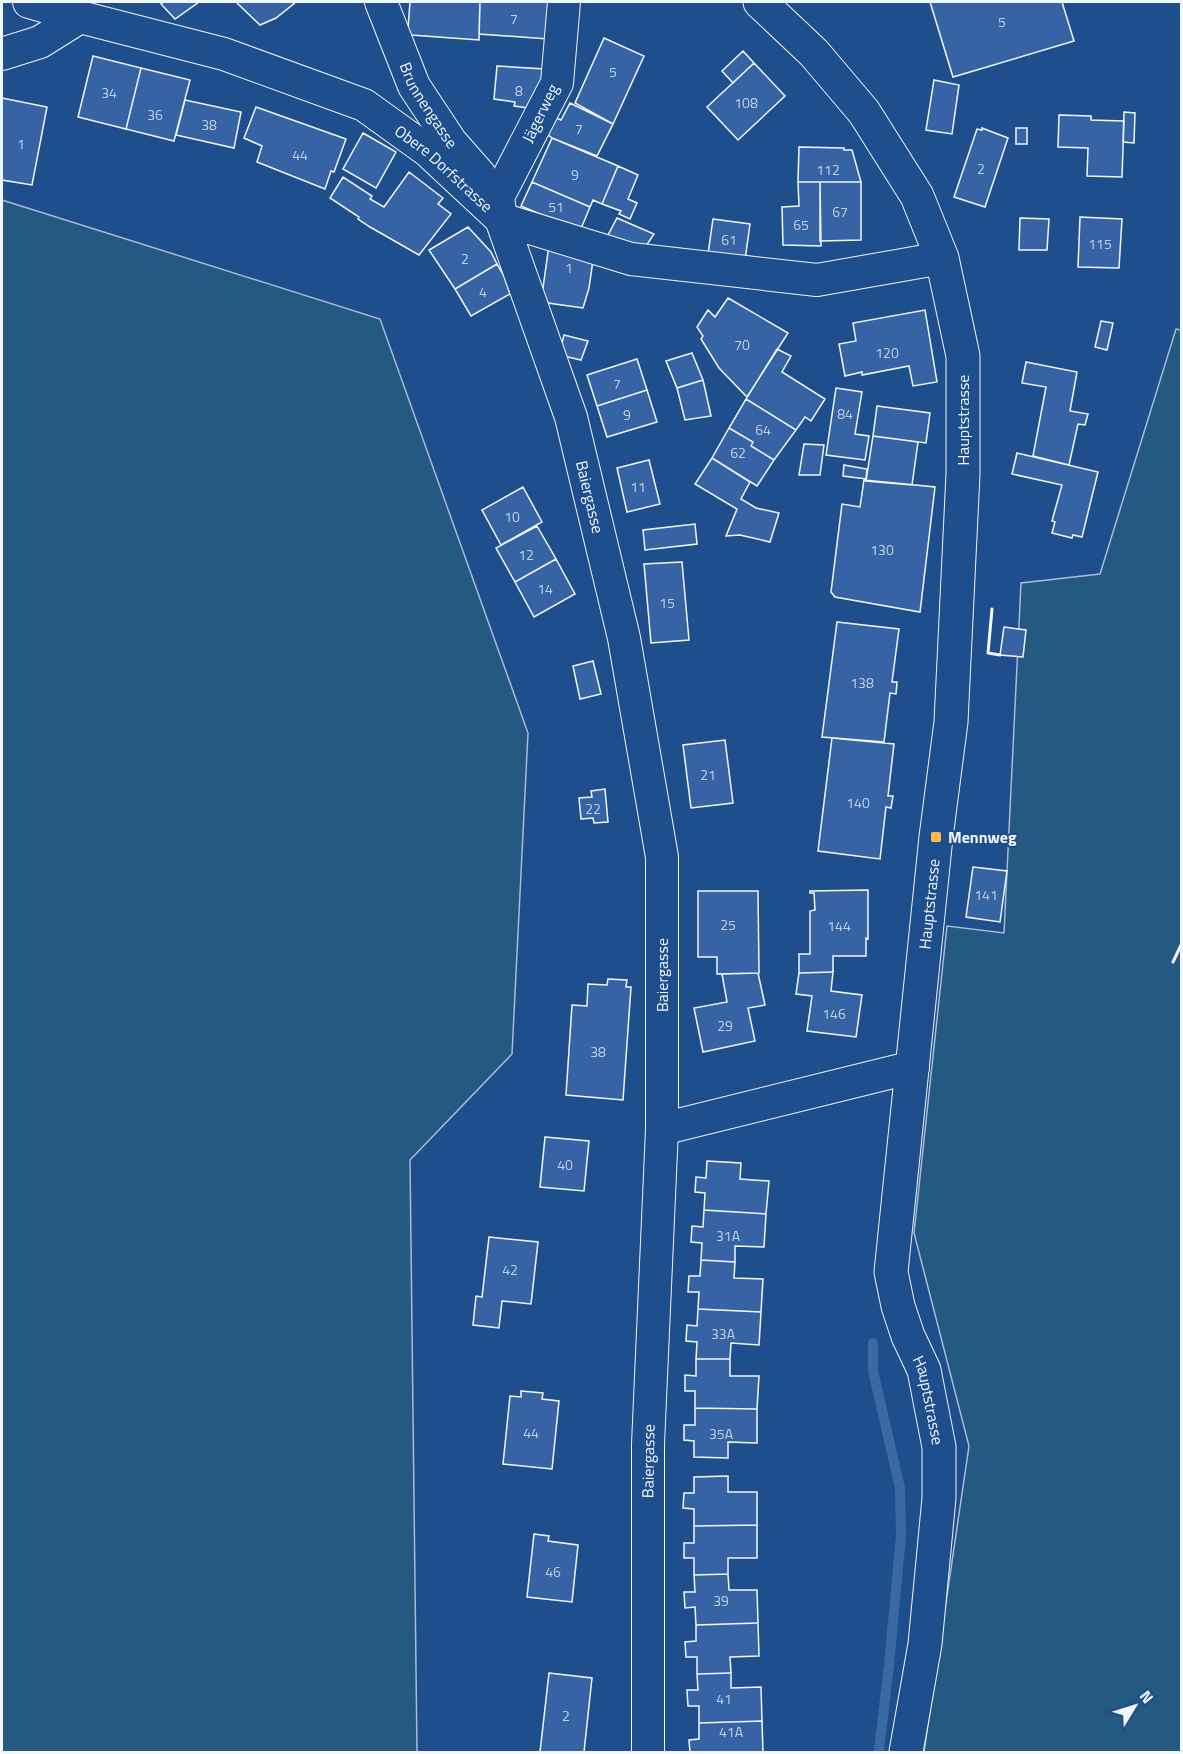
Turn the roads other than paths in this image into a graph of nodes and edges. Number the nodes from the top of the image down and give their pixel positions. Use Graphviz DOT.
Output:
graph roads {
  1 [pos="29,2"];
  2 [pos="381,2"];
  3 [pos="564,2"];
  4 [pos="760,2"];
  5 [pos="80,17"];
  6 [pos="2,54"];
  7 [pos="499,208"];
  8 [pos="942,258"];
  9 [pos="913,1067"];
  10 [pos="662,1129"];
  11 [pos="648,1752"];
  12 [pos="906,1752"];
  1 -- 5 [label="street, Obere Dorfstrasse"];
  2 -- 7 [label="street, Brunnengasse"];
  3 -- 7 [label="street, Jägerweg"];
  4 -- 8 [label="street, Hauptstrasse"];
  5 -- 6 [label="street"];
  5 -- 7 [label="street, Obere Dorfstrasse"];
  7 -- 8 [label="street, Obere Dorfstrasse"];
  7 -- 10 [label="street, Baiergasse"];
  8 -- 9 [label="street, Hauptstrasse"];
  9 -- 10 [label="street"];
  9 -- 12 [label="street, Hauptstrasse"];
  10 -- 11 [label="street, Baiergasse"];
}
